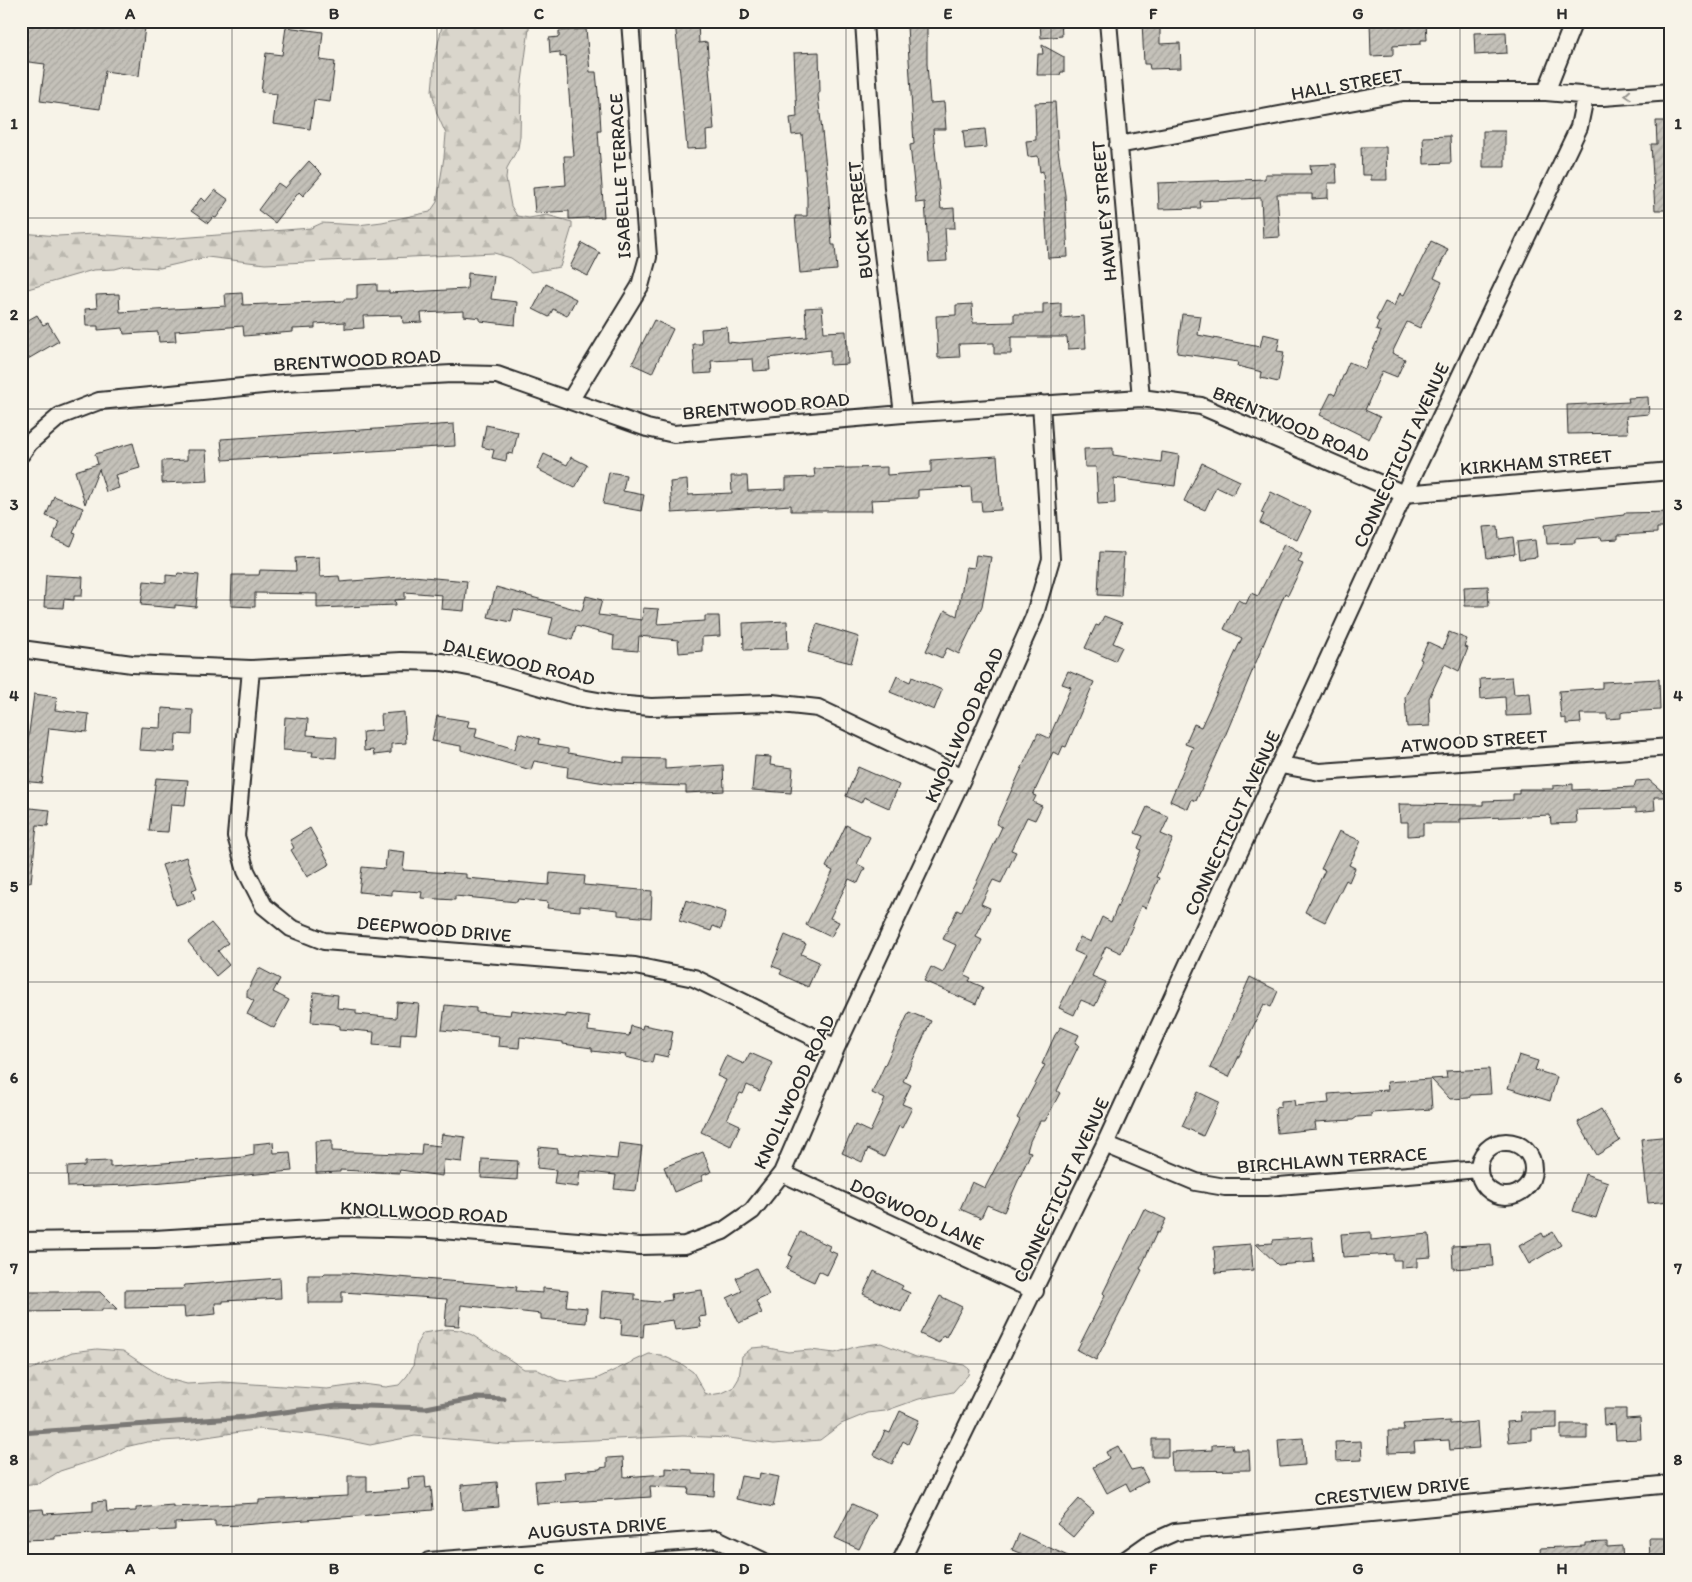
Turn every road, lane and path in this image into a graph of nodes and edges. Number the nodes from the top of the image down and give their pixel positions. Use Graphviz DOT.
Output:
graph roads {
  1 [pos="630,21"];
  2 [pos="864,21"];
  3 [pos="1108,21"];
  4 [pos="1574,21"];
  5 [pos="1546,92"];
  6 [pos="1671,92"];
  7 [pos="1585,97"];
  8 [pos="1118,145"];
  9 [pos="1141,398"];
  10 [pos="571,400"];
  11 [pos="1041,404"];
  12 [pos="903,414"];
  13 [pos="21,454"];
  14 [pos="1671,470"];
  15 [pos="1404,494"];
  16 [pos="21,649"];
  17 [pos="251,669"];
  18 [pos="1671,748"];
  19 [pos="1281,765"];
  20 [pos="963,777"];
  21 [pos="836,1048"];
  22 [pos="1105,1144"];
  23 [pos="1479,1169"];
  24 [pos="782,1173"];
  25 [pos="21,1241"];
  26 [pos="1035,1291"];
  27 [pos="1671,1484"];
  28 [pos="429,1561"];
  29 [pos="763,1561"];
  30 [pos="901,1561"];
  31 [pos="1124,1561"];
  1 -- 10 [label="street, ISABELLE TERRACE"];
  2 -- 12 [label="street, BUCK STREET"];
  3 -- 8 [label="street, HAWLEY STREET"];
  4 -- 5 [label="street"];
  5 -- 7 [label="street, HALL STREET"];
  5 -- 8 [label="street, HALL STREET"];
  6 -- 7 [label="street, HALL STREET, one-way"];
  7 -- 15 [label="street, CONNECTICUT AVENUE"];
  8 -- 9 [label="street, HAWLEY STREET"];
  9 -- 11 [label="street, BRENTWOOD ROAD"];
  9 -- 15 [label="street, BRENTWOOD ROAD"];
  10 -- 12 [label="street, BRENTWOOD ROAD"];
  10 -- 13 [label="street, BRENTWOOD ROAD"];
  11 -- 12 [label="street, BRENTWOOD ROAD"];
  11 -- 20 [label="street, KNOLLWOOD ROAD"];
  14 -- 15 [label="street, KIRKHAM STREET"];
  15 -- 19 [label="street, CONNECTICUT AVENUE"];
  16 -- 17 [label="street, DALEWOOD ROAD"];
  17 -- 20 [label="street, DALEWOOD ROAD"];
  17 -- 21 [label="street, DEEPWOOD DRIVE"];
  18 -- 19 [label="street, ATWOOD STREET"];
  19 -- 22 [label="street, CONNECTICUT AVENUE"];
  20 -- 21 [label="street, KNOLLWOOD ROAD"];
  21 -- 24 [label="street, KNOLLWOOD ROAD"];
  22 -- 23 [label="street, BIRCHLAWN TERRACE"];
  22 -- 26 [label="street, CONNECTICUT AVENUE"];
  24 -- 25 [label="street, KNOLLWOOD ROAD"];
  24 -- 26 [label="street, DOGWOOD LANE"];
  26 -- 30 [label="street, CONNECTICUT AVENUE"];
  27 -- 31 [label="street, CRESTVIEW DRIVE"];
  28 -- 29 [label="street, AUGUSTA DRIVE"];
}
